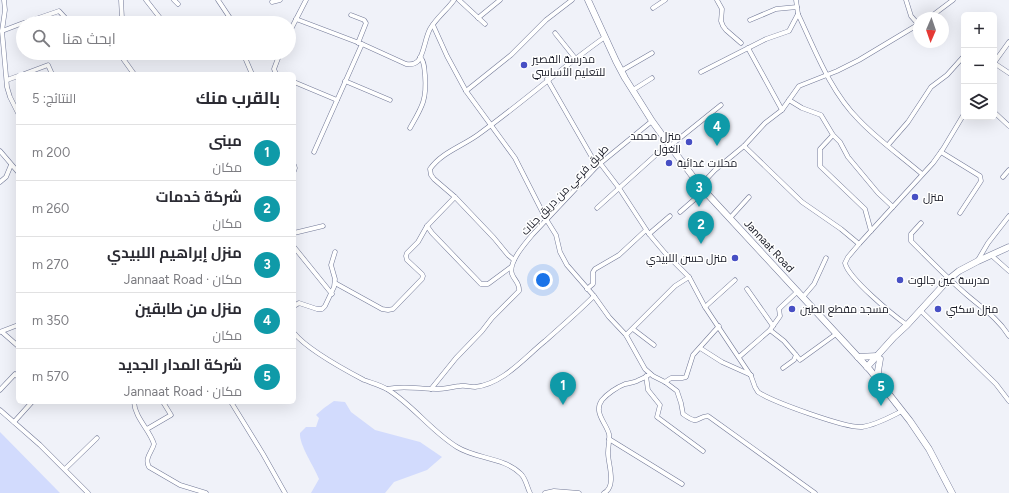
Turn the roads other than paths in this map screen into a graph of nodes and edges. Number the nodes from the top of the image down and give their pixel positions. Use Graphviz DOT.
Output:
graph roads {
  1 [pos="4,0"];
  2 [pos="121,0"];
  3 [pos="146,0"];
  4 [pos="174,0"];
  5 [pos="218,0"];
  6 [pos="280,0"];
  7 [pos="300,0"];
  8 [pos="447,0"];
  9 [pos="459,0"];
  10 [pos="500,0"];
  11 [pos="572,0"];
  12 [pos="588,0"];
  13 [pos="665,0"];
  14 [pos="717,0"];
  15 [pos="796,0"];
  16 [pos="906,0"];
  17 [pos="953,0"];
  18 [pos="306,1"];
  19 [pos="272,2"];
  20 [pos="452,2"];
  21 [pos="178,4"];
  22 [pos="797,7"];
  23 [pos="653,8"];
  24 [pos="937,12"];
  25 [pos="798,14"];
  26 [pos="351,15"];
  27 [pos="43,16"];
  28 [pos="64,16"];
  29 [pos="122,16"];
  30 [pos="159,16"];
  31 [pos="229,16"];
  32 [pos="478,18"];
  33 [pos="913,18"];
  34 [pos="296,19"];
  35 [pos="750,20"];
  36 [pos="485,24"];
  37 [pos="432,25"];
  38 [pos="16,26"];
  39 [pos="913,28"];
  40 [pos="2,31"];
  41 [pos="555,33"];
  42 [pos="605,37"];
  43 [pos="1009,42"];
  44 [pos="360,43"];
  45 [pos="740,43"];
  46 [pos="748,48"];
  47 [pos="652,53"];
  48 [pos="420,57"];
  49 [pos="575,58"];
  50 [pos="961,59"];
  51 [pos="124,60"];
  52 [pos="246,60"];
  53 [pos="277,60"];
  54 [pos="997,60"];
  55 [pos="997,66"];
  56 [pos="621,71"];
  57 [pos="29,72"];
  58 [pos="51,72"];
  59 [pos="133,72"];
  60 [pos="251,72"];
  61 [pos="274,72"];
  62 [pos="701,72"];
  63 [pos="1009,73"];
  64 [pos="827,74"];
  65 [pos="16,77"];
  66 [pos="652,78"];
  67 [pos="547,79"];
  68 [pos="7,80"];
  69 [pos="345,81"];
  70 [pos="296,83"];
  71 [pos="633,90"];
  72 [pos="466,91"];
  73 [pos="337,100"];
  74 [pos="390,100"];
  75 [pos="789,100"];
  76 [pos="722,105"];
  77 [pos="16,109"];
  78 [pos="782,110"];
  79 [pos="997,115"];
  80 [pos="961,119"];
  81 [pos="652,121"];
  82 [pos="492,125"];
  83 [pos="1009,126"];
  84 [pos="410,128"];
  85 [pos="833,135"];
  86 [pos="888,145"];
  87 [pos="670,146"];
  88 [pos="744,146"];
  89 [pos="0,151"];
  90 [pos="314,152"];
  91 [pos="941,152"];
  92 [pos="11,165"];
  93 [pos="599,165"];
  94 [pos="16,170"];
  95 [pos="1009,170"];
  96 [pos="922,174"];
  97 [pos="1004,177"];
  98 [pos="0,182"];
  99 [pos="619,188"];
  100 [pos="702,188"];
  101 [pos="455,197"];
  102 [pos="749,197"];
  103 [pos="893,207"];
  104 [pos="597,208"];
  105 [pos="680,212"];
  106 [pos="960,213"];
  107 [pos="670,216"];
  108 [pos="1009,216"];
  109 [pos="730,218"];
  110 [pos="546,219"];
  111 [pos="921,223"];
  112 [pos="323,226"];
  113 [pos="427,226"];
  114 [pos="871,231"];
  115 [pos="648,232"];
  116 [pos="296,233"];
  117 [pos="859,244"];
  118 [pos="1009,247"];
  119 [pos="296,249"];
  120 [pos="335,252"];
  121 [pos="991,255"];
  122 [pos="826,258"];
  123 [pos="514,260"];
  124 [pos="978,261"];
  125 [pos="511,267"];
  126 [pos="1009,271"];
  127 [pos="689,277"];
  128 [pos="949,279"];
  129 [pos="735,280"];
  130 [pos="335,283"];
  131 [pos="587,289"];
  132 [pos="747,289"];
  133 [pos="798,291"];
  134 [pos="332,294"];
  135 [pos="594,296"];
  136 [pos="803,297"];
  137 [pos="296,305"];
  138 [pos="705,307"];
  139 [pos="920,310"];
  140 [pos="907,325"];
  141 [pos="16,326"];
  142 [pos="719,326"];
  143 [pos="773,326"];
  144 [pos="633,329"];
  145 [pos="770,330"];
  146 [pos="1,332"];
  147 [pos="836,334"];
  148 [pos="296,335"];
  149 [pos="626,335"];
  150 [pos="1009,336"];
  151 [pos="16,344"];
  152 [pos="654,345"];
  153 [pos="700,348"];
  154 [pos="796,355"];
  155 [pos="739,357"];
  156 [pos="858,357"];
  157 [pos="879,358"];
  158 [pos="783,368"];
  159 [pos="869,368"];
  160 [pos="16,375"];
  161 [pos="648,375"];
  162 [pos="751,376"];
  163 [pos="665,382"];
  164 [pos="880,382"];
  165 [pos="387,389"];
  166 [pos="431,389"];
  167 [pos="0,390"];
  168 [pos="1008,395"];
  169 [pos="1009,401"];
  170 [pos="30,404"];
  171 [pos="134,404"];
  172 [pos="164,404"];
  173 [pos="232,404"];
  174 [pos="0,410"];
  175 [pos="902,411"];
  176 [pos="14,422"];
  177 [pos="147,429"];
  178 [pos="97,438"];
  179 [pos="609,438"];
  180 [pos="703,451"];
  181 [pos="65,469"];
  182 [pos="682,484"];
  183 [pos="88,493"];
  184 [pos="206,493"];
  185 [pos="285,493"];
  186 [pos="530,493"];
  187 [pos="545,493"];
  188 [pos="579,493"];
  189 [pos="604,493"];
  190 [pos="815,493"];
  191 [pos="952,493"];
  1 -- 40 [label="street"];
  2 -- 29 [label="street"];
  3 -- 30 [label="street"];
  4 -- 21 [label="street"];
  5 -- 31 [label="street"];
  6 -- 19 [label="street"];
  7 -- 18 [label="street"];
  8 -- 20 [label="street"];
  9 -- 32 [label="street"];
  10 -- 32 [label="street"];
  11 -- 72 [label="street"];
  12 -- 42 [label="street, Jannaat Road"];
  13 -- 23 [label="street"];
  14 -- 45 [label="street"];
  15 -- 22 [label="street"];
  16 -- 33 [label="street"];
  17 -- 24 [label="street"];
  18 -- 34 [label="street"];
  20 -- 37 [label="street"];
  22 -- 25 [label="street"];
  22 -- 35 [label="street"];
  25 -- 46 [label="street"];
  25 -- 64 [label="street"];
  26 -- 44 [label="street"];
  27 -- 28 [label="street"];
  32 -- 36 [label="street"];
  34 -- 44 [label="street"];
  37 -- 48 [label="street"];
  37 -- 72 [label="street"];
  38 -- 40 [label="street"];
  39 -- 64 [label="street"];
  40 -- 68 [label="street"];
  41 -- 49 [label="street"];
  42 -- 49 [label="street"];
  42 -- 56 [label="street, Jannaat Road"];
  43 -- 54 [label="street"];
  44 -- 48 [label="street"];
  44 -- 69 [label="street"];
  46 -- 62 [label="street"];
  46 -- 78 [label="street"];
  47 -- 56 [label="street"];
  48 -- 84 [label="street"];
  49 -- 67 [label="street"];
  50 -- 86 [label="street"];
  51 -- 59 [label="street"];
  52 -- 60 [label="street"];
  53 -- 61 [label="street"];
  55 -- 63 [label="street"];
  56 -- 71 [label="street, Jannaat Road"];
  57 -- 58 [label="street"];
  64 -- 75 [label="street"];
  64 -- 86 [label="street"];
  65 -- 68 [label="street"];
  66 -- 71 [label="street"];
  67 -- 82 [label="street"];
  67 -- 93 [label="street"];
  68 -- 77 [label="street"];
  69 -- 73 [label="street"];
  69 -- 74 [label="street"];
  70 -- 73 [label="street"];
  71 -- 81 [label="street, Jannaat Road"];
  72 -- 82 [label="street"];
  73 -- 90 [label="street"];
  75 -- 78 [label="street"];
  75 -- 85 [label="street"];
  76 -- 87 [label="street"];
  78 -- 88 [label="street"];
  79 -- 83 [label="street"];
  80 -- 91 [label="street"];
  81 -- 87 [label="street, Jannaat Road"];
  81 -- 93 [label="street, طريق فرعي من دريق جنات"];
  82 -- 101 [label="street"];
  82 -- 110 [label="street"];
  85 -- 103 [label="street"];
  85 -- 114 [label="street"];
  86 -- 96 [label="street"];
  87 -- 99 [label="street"];
  87 -- 100 [label="street, Jannaat Road"];
  88 -- 100 [label="street"];
  88 -- 117 [label="street"];
  89 -- 92 [label="street"];
  91 -- 96 [label="street"];
  91 -- 106 [label="street"];
  92 -- 94 [label="street"];
  92 -- 98 [label="street"];
  93 -- 99 [label="street"];
  93 -- 110 [label="street, طريق فرعي من دريق جنات"];
  95 -- 97 [label="street"];
  96 -- 103 [label="street"];
  99 -- 104 [label="street"];
  99 -- 115 [label="street"];
  100 -- 105 [label="street"];
  100 -- 109 [label="street, Jannaat Road"];
  101 -- 113 [label="street"];
  101 -- 123 [label="street"];
  102 -- 109 [label="street"];
  103 -- 114 [label="street"];
  107 -- 115 [label="street"];
  108 -- 124 [label="street"];
  109 -- 133 [label="street, Jannaat Road"];
  110 -- 123 [label="street, طريق فرعي من دريق جنات"];
  110 -- 131 [label="street"];
  111 -- 128 [label="street"];
  112 -- 116 [label="street"];
  113 -- 125 [label="street"];
  113 -- 130 [label="street"];
  114 -- 117 [label="street"];
  115 -- 127 [label="street"];
  115 -- 131 [label="street"];
  117 -- 140 [label="street"];
  118 -- 121 [label="street"];
  119 -- 134 [label="street"];
  120 -- 130 [label="street"];
  121 -- 124 [label="street"];
  121 -- 126 [label="street"];
  122 -- 136 [label="street"];
  123 -- 125 [label="street, طريق فرعي من دريق جنات"];
  124 -- 128 [label="street"];
  125 -- 166 [label="street"];
  127 -- 138 [label="street"];
  127 -- 144 [label="street"];
  128 -- 139 [label="street"];
  128 -- 150 [label="street"];
  129 -- 138 [label="street"];
  130 -- 134 [label="street"];
  131 -- 135 [label="street"];
  132 -- 143 [label="street"];
  133 -- 136 [label="street, Jannaat Road"];
  133 -- 143 [label="street"];
  134 -- 137 [label="street"];
  135 -- 149 [label="street"];
  135 -- 166 [label="street"];
  136 -- 147 [label="street, Jannaat Road"];
  138 -- 142 [label="street"];
  139 -- 140 [label="street"];
  139 -- 168 [label="street"];
  140 -- 157 [label="street"];
  141 -- 146 [label="street"];
  142 -- 153 [label="street"];
  142 -- 155 [label="street"];
  143 -- 145 [label="street"];
  144 -- 149 [label="street"];
  144 -- 152 [label="street"];
  145 -- 154 [label="street"];
  145 -- 155 [label="street"];
  146 -- 151 [label="street"];
  147 -- 154 [label="street"];
  147 -- 156 [label="street, Jannaat Road"];
  148 -- 165 [label="street"];
  149 -- 161 [label="street"];
  153 -- 162 [label="street"];
  153 -- 163 [label="street"];
  154 -- 158 [label="street"];
  155 -- 162 [label="street"];
  156 -- 157 [label="street"];
  156 -- 159 [label="street, Jannaat Road"];
  157 -- 159 [label="street"];
  157 -- 164 [label="street"];
  159 -- 164 [label="street, Jannaat Road"];
  160 -- 167 [label="street"];
  161 -- 163 [label="street"];
  161 -- 179 [label="street"];
  161 -- 180 [label="street"];
  162 -- 175 [label="street"];
  163 -- 190 [label="street"];
  164 -- 175 [label="street, Jannaat Road"];
  165 -- 166 [label="street"];
  165 -- 186 [label="street"];
  168 -- 169 [label="street"];
  170 -- 176 [label="street"];
  171 -- 177 [label="street"];
  172 -- 177 [label="street"];
  173 -- 185 [label="street"];
  174 -- 176 [label="street"];
  175 -- 191 [label="street, Jannaat Road"];
  176 -- 181 [label="street"];
  177 -- 184 [label="street"];
  178 -- 181 [label="street"];
  179 -- 182 [label="street"];
  179 -- 189 [label="street"];
  181 -- 183 [label="street"];
  187 -- 188 [label="street"];
}
